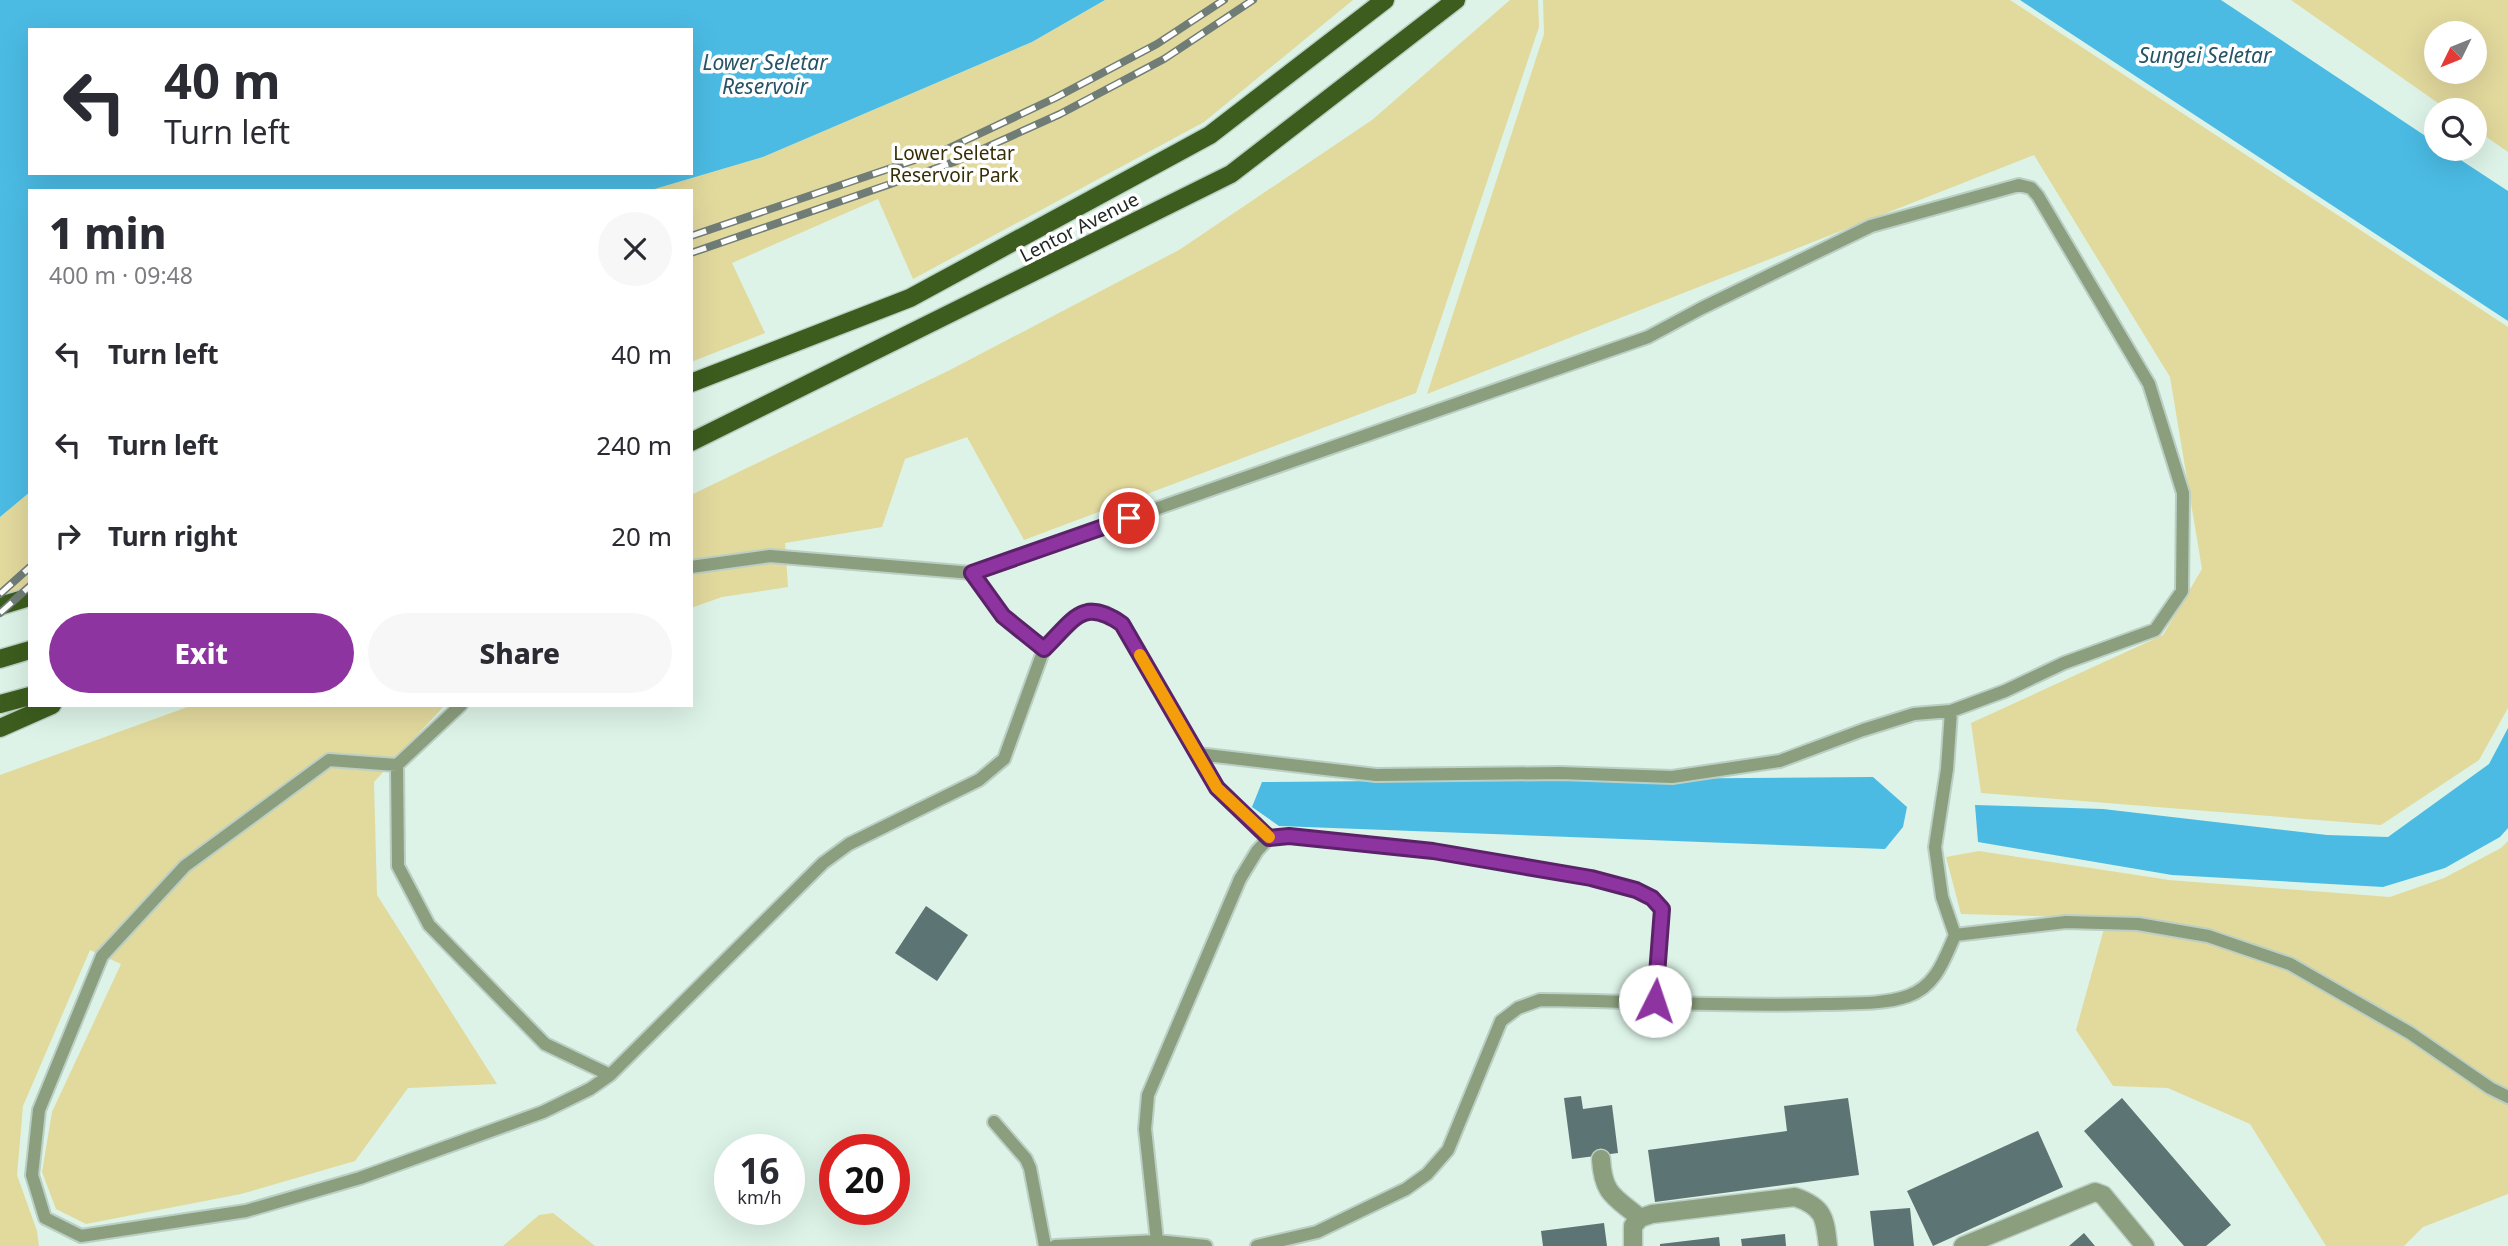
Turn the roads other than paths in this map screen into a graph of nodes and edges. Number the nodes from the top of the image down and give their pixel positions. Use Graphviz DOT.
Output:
graph roads {
  1 [pos="1385,0"];
  2 [pos="1456,0"];
  3 [pos="693,382"];
  4 [pos="693,441"];
  5 [pos="693,567"];
  6 [pos="972,573"];
  7 [pos="28,598"];
  8 [pos="0,606"];
  9 [pos="1044,649"];
  10 [pos="28,651"];
  11 [pos="0,659"];
  12 [pos="28,697"];
  13 [pos="0,704"];
  14 [pos="47,707"];
  15 [pos="459,707"];
  16 [pos="1951,711"];
  17 [pos="0,728"];
  18 [pos="1198,754"];
  19 [pos="397,765"];
  20 [pos="1269,838"];
  21 [pos="1955,935"];
  22 [pos="1655,1001"];
  23 [pos="610,1075"];
  24 [pos="2508,1097"];
  25 [pos="994,1122"];
  26 [pos="1601,1159"];
  27 [pos="1640,1218"];
  28 [pos="81,1241"];
  29 [pos="1157,1241"];
  30 [pos="1045,1246"];
  31 [pos="1055,1246"];
  32 [pos="1206,1246"];
  33 [pos="1257,1246"];
  34 [pos="1633,1246"];
  35 [pos="1828,1246"];
  36 [pos="1964,1246"];
  37 [pos="2145,1246"];
  1 -- 3 [label="main road, Lentor Avenue"];
  2 -- 4 [label="main road, Lentor Avenue"];
  5 -- 6 [label="lane"];
  6 -- 9 [label="lane"];
  6 -- 16 [label="lane"];
  7 -- 8 [label="main road"];
  9 -- 18 [label="lane"];
  9 -- 23 [label="lane"];
  10 -- 11 [label="main road"];
  12 -- 13 [label="main road"];
  14 -- 17 [label="main road"];
  15 -- 19 [label="lane"];
  16 -- 18 [label="lane"];
  16 -- 21 [label="lane"];
  18 -- 20 [label="lane"];
  19 -- 23 [label="lane"];
  19 -- 28 [label="lane"];
  20 -- 22 [label="lane"];
  20 -- 29 [label="lane"];
  21 -- 22 [label="lane"];
  21 -- 24 [label="lane"];
  22 -- 33 [label="lane"];
  23 -- 28 [label="lane"];
  25 -- 30 [label="lane"];
  26 -- 27 [label="street"];
  27 -- 34 [label="street"];
  27 -- 35 [label="street"];
  29 -- 31 [label="lane"];
  29 -- 32 [label="lane"];
  36 -- 37 [label="street"];
}
